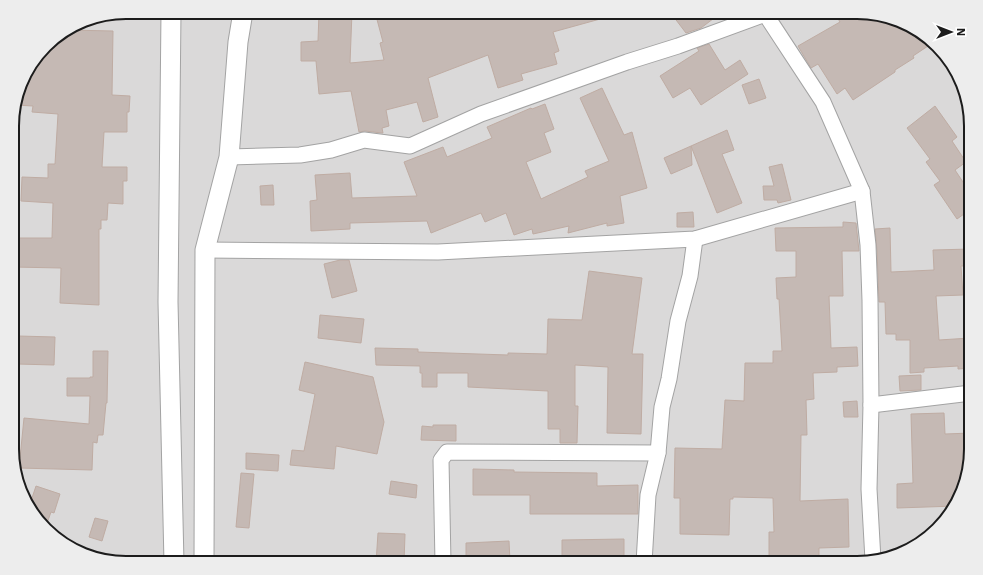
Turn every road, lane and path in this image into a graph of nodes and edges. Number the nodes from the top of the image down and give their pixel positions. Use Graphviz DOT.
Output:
graph roads {
  1 [pos="171,19"];
  2 [pos="242,19"];
  3 [pos="751,19"];
  4 [pos="771,19"];
  5 [pos="229,157"];
  6 [pos="862,191"];
  7 [pos="695,239"];
  8 [pos="205,250"];
  9 [pos="964,393"];
  10 [pos="871,405"];
  11 [pos="658,453"];
  12 [pos="874,555"];
  13 [pos="174,556"];
  14 [pos="204,556"];
  15 [pos="443,556"];
  16 [pos="644,556"];
  1 -- 13 [label="street"];
  2 -- 5 [label="street"];
  3 -- 5 [label="street"];
  4 -- 6 [label="street"];
  5 -- 8 [label="street"];
  6 -- 7 [label="street"];
  6 -- 10 [label="street"];
  7 -- 8 [label="street"];
  7 -- 11 [label="street"];
  8 -- 14 [label="street"];
  9 -- 10 [label="street"];
  10 -- 12 [label="street"];
  11 -- 15 [label="street"];
  11 -- 16 [label="street"];
}
